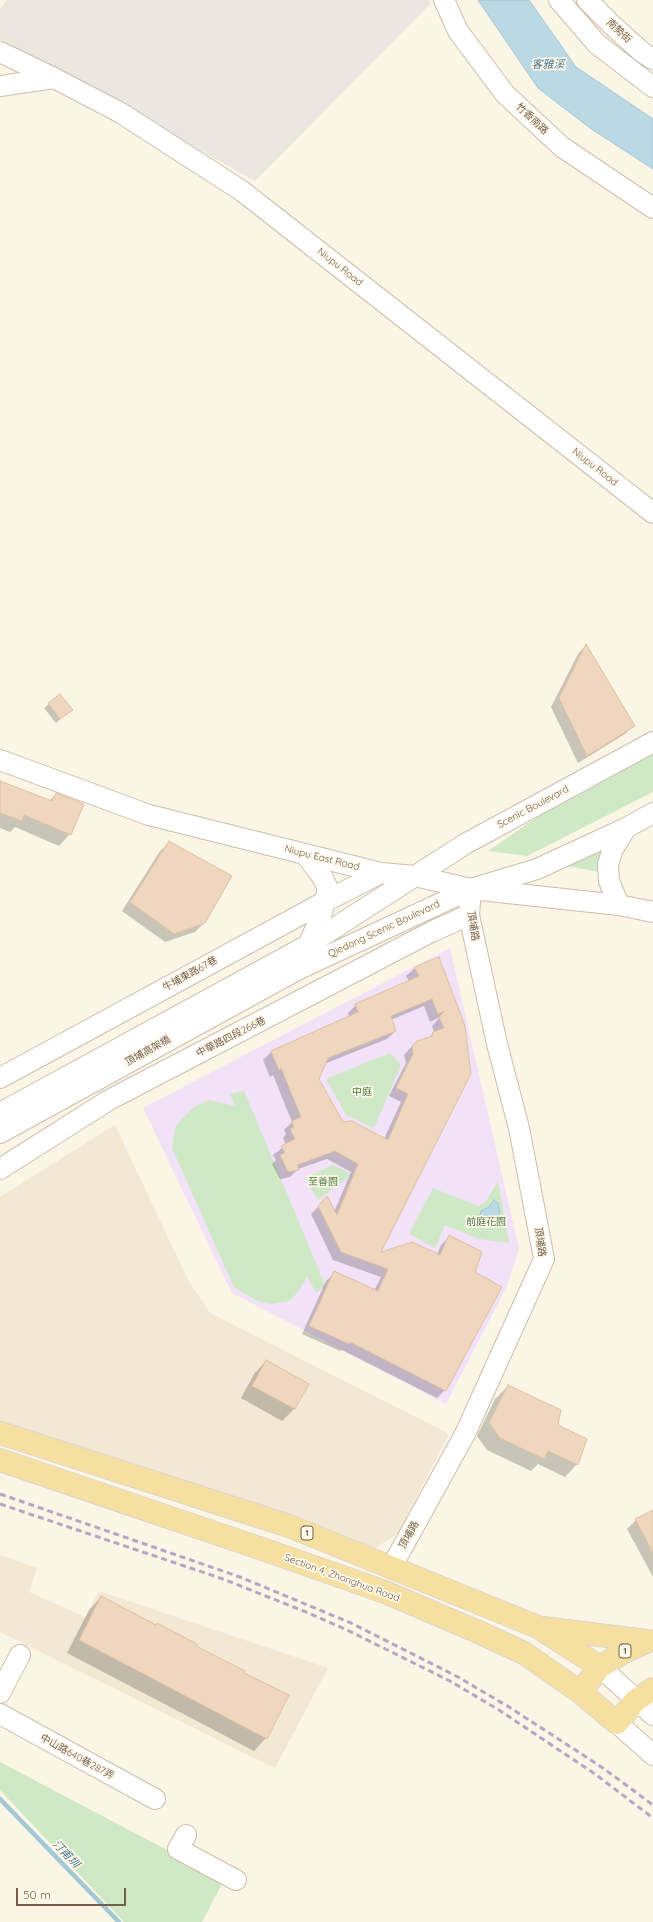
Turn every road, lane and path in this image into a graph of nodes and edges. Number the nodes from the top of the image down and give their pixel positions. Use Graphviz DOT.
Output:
graph roads {
  1 [pos="444,0"];
  2 [pos="559,0"];
  3 [pos="587,0"];
  4 [pos="0,52"];
  5 [pos="653,59"];
  6 [pos="54,78"];
  7 [pos="0,86"];
  8 [pos="653,87"];
  9 [pos="653,208"];
  10 [pos="653,513"];
  11 [pos="653,742"];
  12 [pos="0,760"];
  13 [pos="653,813"];
  14 [pos="626,828"];
  15 [pos="305,854"];
  16 [pos="382,873"];
  17 [pos="415,876"];
  18 [pos="471,889"];
  19 [pos="326,901"];
  20 [pos="619,905"];
  21 [pos="653,912"];
  22 [pos="469,915"];
  23 [pos="299,956"];
  24 [pos="0,1078"];
  25 [pos="0,1113"];
  26 [pos="0,1133"];
  27 [pos="0,1169"];
  28 [pos="0,1433"];
  29 [pos="0,1460"];
  30 [pos="391,1568"];
  31 [pos="538,1627"];
  32 [pos="650,1640"];
  33 [pos="20,1655"];
  34 [pos="600,1667"];
  35 [pos="653,1689"];
  36 [pos="580,1692"];
  37 [pos="0,1693"];
  38 [pos="635,1701"];
  39 [pos="0,1714"];
  40 [pos="653,1715"];
  41 [pos="617,1723"];
  42 [pos="653,1755"];
  43 [pos="154,1799"];
  44 [pos="186,1835"];
  45 [pos="236,1880"];
  1 -- 9 [label="street, 竹香南路"];
  2 -- 8 [label="street"];
  3 -- 5 [label="street, 南勢街"];
  4 -- 6 [label="street, Niupu Road"];
  6 -- 7 [label="street"];
  6 -- 10 [label="street, Niupu Road"];
  11 -- 17 [label="street, Scenic Boulevard"];
  12 -- 15 [label="street, Niupu East Road"];
  13 -- 14 [label="street"];
  14 -- 18 [label="street"];
  14 -- 20 [label="street"];
  15 -- 16 [label="street, Niupu East Road"];
  15 -- 19 [label="street"];
  16 -- 17 [label="street, Niupu East Road"];
  16 -- 19 [label="street, 牛埔東路67巷"];
  17 -- 18 [label="street, Niupu East Road"];
  17 -- 23 [label="street, Qiedong Scenic Boulevard"];
  18 -- 20 [label="street, Niupu East Road"];
  18 -- 22 [label="street, 頂埔路"];
  18 -- 23 [label="street, Qiedong Scenic Boulevard"];
  19 -- 23 [label="street"];
  19 -- 24 [label="street, 牛埔東路67巷"];
  20 -- 21 [label="street, Niupu East Road"];
  22 -- 27 [label="street, 中華路四段266巷"];
  22 -- 30 [label="street, 頂埔路"];
  23 -- 25 [label="street, 頂埔高架橋"];
  23 -- 26 [label="street, 頂埔高架橋"];
  28 -- 30 [label="main road, 1"];
  29 -- 36 [label="main road, Section 4, Zhonghua Road"];
  30 -- 31 [label="main road, 1"];
  31 -- 32 [label="main road"];
  31 -- 34 [label="main road, 1"];
  32 -- 34 [label="main road, 1"];
  33 -- 37 [label="street"];
  34 -- 36 [label="main road, 1"];
  34 -- 38 [label="street"];
  35 -- 38 [label="main road"];
  36 -- 41 [label="main road, Section 4, Zhonghua Road"];
  38 -- 40 [label="street"];
  38 -- 41 [label="main road"];
  39 -- 43 [label="street, 中山路640巷287弄"];
  41 -- 42 [label="street, Section 4, Zhonghua Road"];
  44 -- 45 [label="street"];
}
